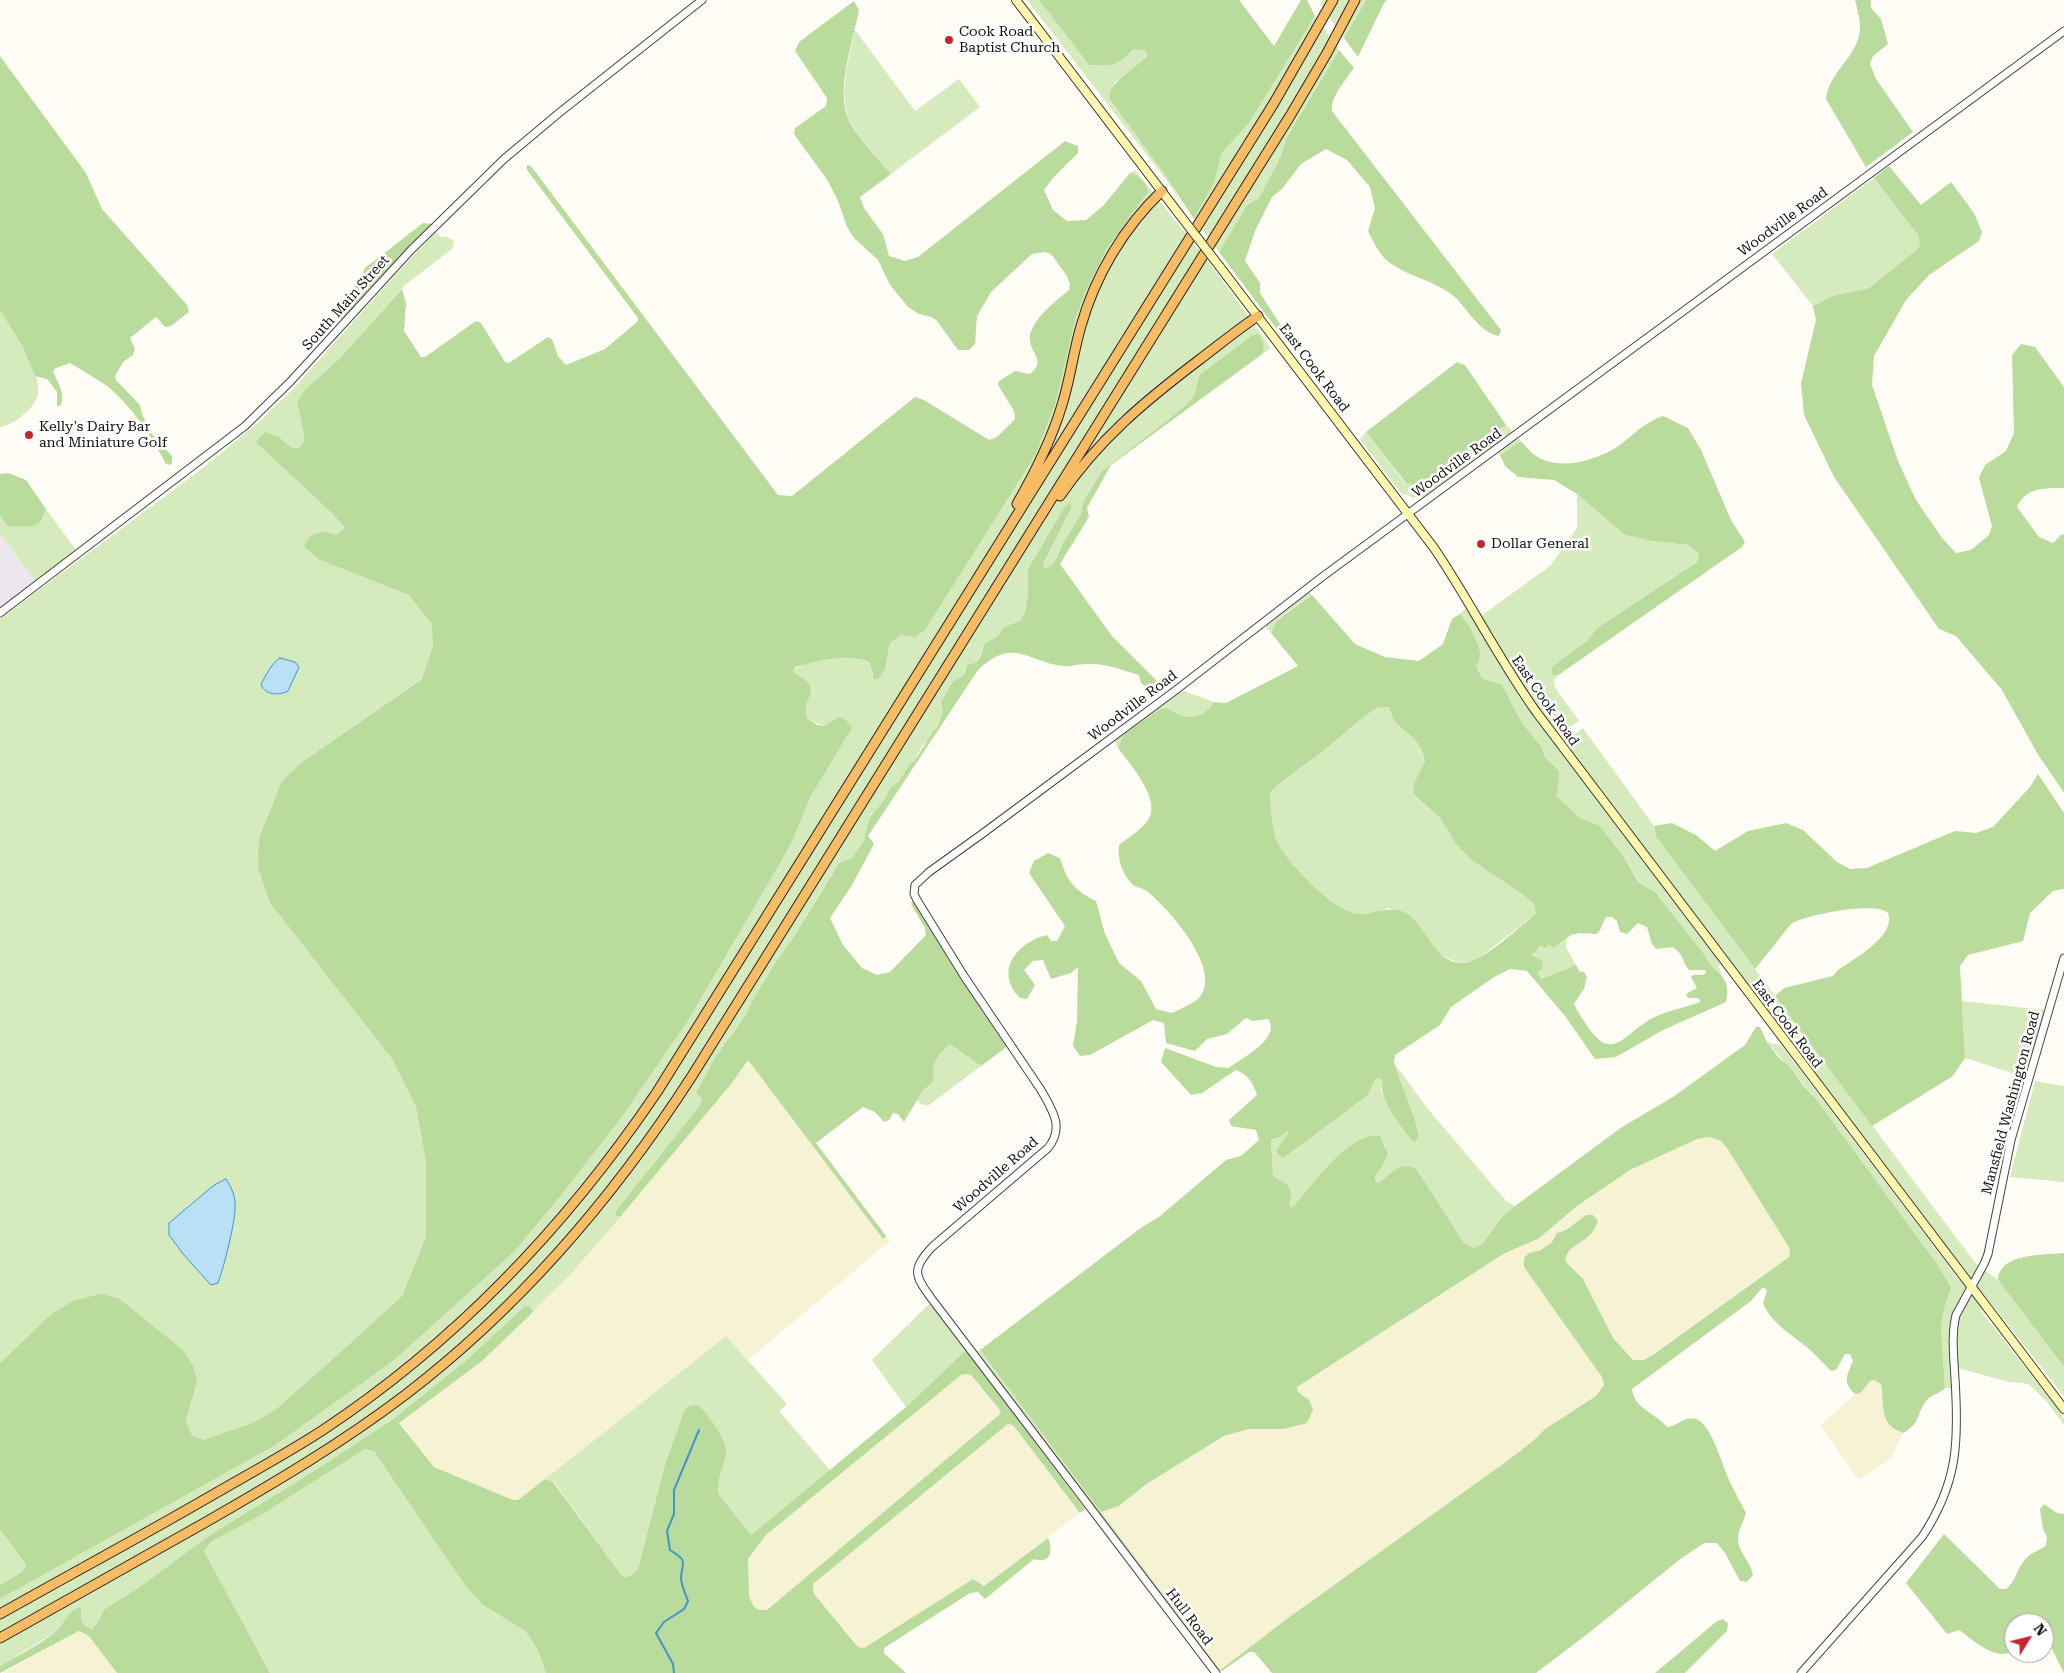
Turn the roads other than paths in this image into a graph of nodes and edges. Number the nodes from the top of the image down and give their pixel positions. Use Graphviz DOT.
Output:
graph roads {
  1 [pos="702,0"];
  2 [pos="1016,0"];
  3 [pos="1333,0"];
  4 [pos="1355,0"];
  5 [pos="2064,31"];
  6 [pos="1162,191"];
  7 [pos="1258,316"];
  8 [pos="1409,514"];
  9 [pos="1021,548"];
  10 [pos="0,613"];
  11 [pos="955,615"];
  12 [pos="2064,958"];
  13 [pos="1971,1287"];
  14 [pos="2064,1409"];
  15 [pos="1142,1576"];
  16 [pos="0,1614"];
  17 [pos="0,1638"];
  18 [pos="1216,1673"];
  19 [pos="1801,1673"];
  1 -- 10 [label="street, South Main Street"];
  2 -- 6 [label="main road, East Cook Road"];
  3 -- 11 [label="highway"];
  4 -- 9 [label="highway"];
  5 -- 8 [label="street, Woodville Road"];
  6 -- 7 [label="main road, East Cook Road, bridge"];
  6 -- 11 [label="highway"];
  7 -- 8 [label="main road, East Cook Road"];
  7 -- 9 [label="highway"];
  8 -- 13 [label="main road, East Cook Road"];
  8 -- 15 [label="street, Woodville Road"];
  9 -- 17 [label="highway"];
  11 -- 16 [label="highway"];
  12 -- 13 [label="street, Mansfield Washington Road"];
  13 -- 14 [label="main road, East Cook Road"];
  13 -- 19 [label="street, Mansfield Washington Road"];
  15 -- 18 [label="street, Hull Road"];
}
